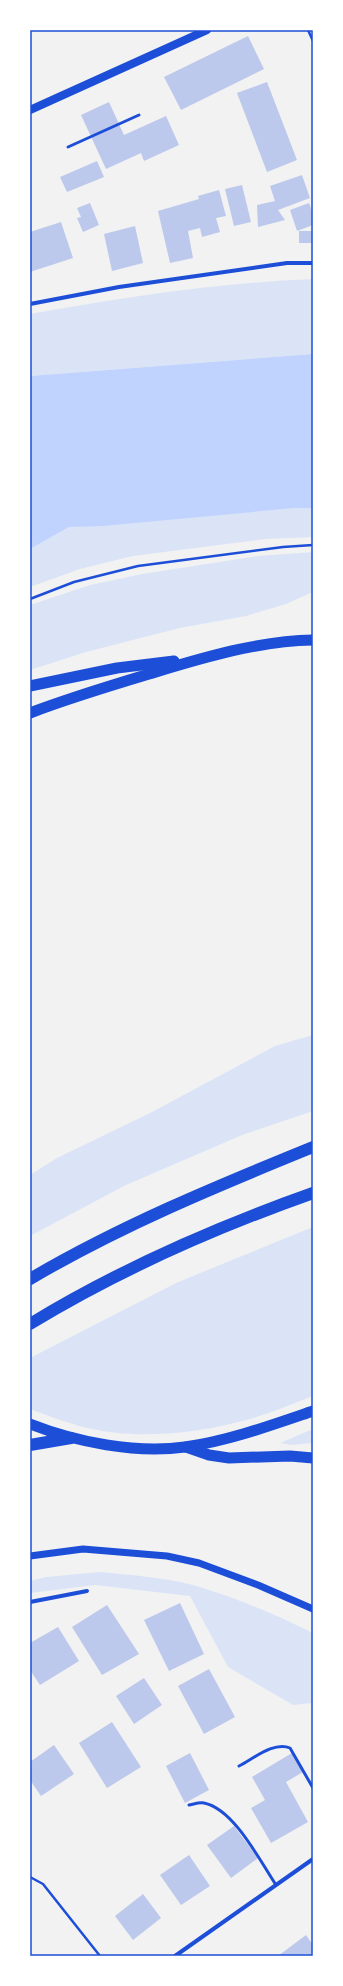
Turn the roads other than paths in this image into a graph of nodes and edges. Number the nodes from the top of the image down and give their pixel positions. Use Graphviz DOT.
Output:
graph roads {
  1 [pos="207,30"];
  2 [pos="30,110"];
  3 [pos="139,115"];
  4 [pos="68,147"];
  5 [pos="313,263"];
  6 [pos="30,304"];
  7 [pos="313,640"];
  8 [pos="207,656"];
  9 [pos="30,686"];
  10 [pos="30,714"];
  11 [pos="313,1147"];
  12 [pos="313,1193"];
  13 [pos="30,1279"];
  14 [pos="30,1324"];
  15 [pos="313,1411"];
  16 [pos="30,1424"];
  17 [pos="71,1438"];
  18 [pos="30,1445"];
  19 [pos="185,1447"];
  20 [pos="313,1458"];
  21 [pos="30,1556"];
  22 [pos="87,1591"];
  23 [pos="30,1602"];
  24 [pos="313,1609"];
  25 [pos="239,1766"];
  26 [pos="313,1788"];
  27 [pos="189,1805"];
  28 [pos="313,1859"];
  29 [pos="276,1885"];
  30 [pos="175,1956"];
  1 -- 2 [label="main road"];
  3 -- 4 [label="lane"];
  5 -- 6 [label="street"];
  7 -- 8 [label="highway"];
  8 -- 9 [label="highway"];
  8 -- 10 [label="highway"];
  11 -- 13 [label="highway"];
  12 -- 14 [label="highway"];
  15 -- 19 [label="highway"];
  16 -- 17 [label="highway"];
  17 -- 18 [label="highway"];
  17 -- 19 [label="highway"];
  19 -- 20 [label="highway"];
  21 -- 24 [label="street"];
  22 -- 23 [label="street"];
  25 -- 26 [label="lane"];
  27 -- 29 [label="lane"];
  28 -- 29 [label="street"];
  29 -- 30 [label="street"];
}
